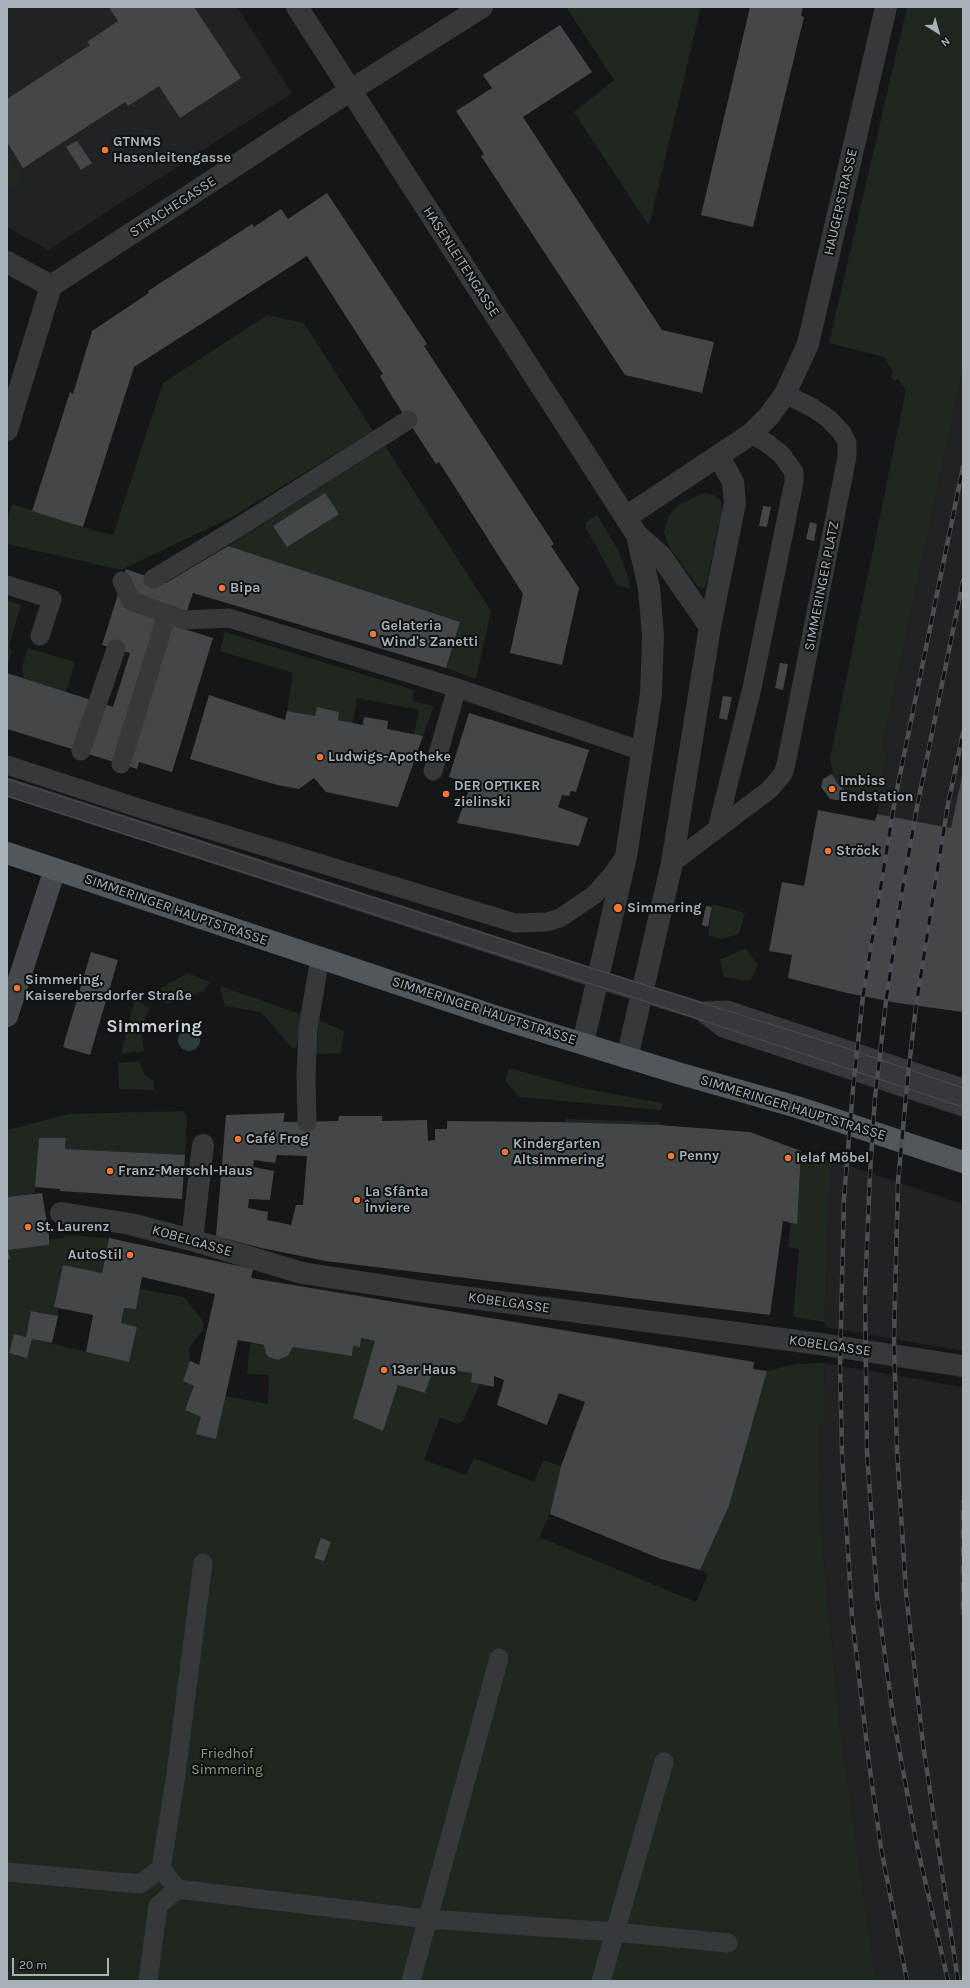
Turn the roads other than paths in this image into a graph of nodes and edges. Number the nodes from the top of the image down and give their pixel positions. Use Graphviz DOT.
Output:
graph roads {
  1 [pos="297,7"];
  2 [pos="482,7"];
  3 [pos="886,7"];
  4 [pos="352,90"];
  5 [pos="7,262"];
  6 [pos="51,286"];
  7 [pos="785,394"];
  8 [pos="408,420"];
  9 [pos="7,430"];
  10 [pos="751,434"];
  11 [pos="719,457"];
  12 [pos="626,517"];
  13 [pos="637,535"];
  14 [pos="153,579"];
  15 [pos="122,581"];
  16 [pos="7,585"];
  17 [pos="167,614"];
  18 [pos="710,627"];
  19 [pos="40,636"];
  20 [pos="116,649"];
  21 [pos="457,688"];
  22 [pos="81,751"];
  23 [pos="642,751"];
  24 [pos="121,764"];
  25 [pos="7,765"];
  26 [pos="433,771"];
  27 [pos="7,787"];
  28 [pos="717,830"];
  29 [pos="7,853"];
  30 [pos="626,856"];
  31 [pos="672,863"];
  32 [pos="54,869"];
  33 [pos="320,958"];
  34 [pos="598,979"];
  35 [pos="643,993"];
  36 [pos="701,1011"];
  37 [pos="7,1016"];
  38 [pos="583,1043"];
  39 [pos="627,1058"];
  40 [pos="963,1088"];
  41 [pos="963,1107"];
  42 [pos="307,1122"];
  43 [pos="203,1145"];
  44 [pos="963,1162"];
  45 [pos="61,1213"];
  46 [pos="192,1240"];
  47 [pos="963,1366"];
  48 [pos="203,1563"];
  49 [pos="499,1658"];
  50 [pos="664,1762"];
  51 [pos="161,1868"];
  52 [pos="7,1872"];
  53 [pos="140,1884"];
  54 [pos="177,1890"];
  55 [pos="158,1906"];
  56 [pos="427,1919"];
  57 [pos="614,1932"];
  58 [pos="728,1944"];
  59 [pos="148,1981"];
  60 [pos="411,1981"];
  61 [pos="601,1981"];
  1 -- 4 [label="street, HASENLEITENGASSE"];
  2 -- 4 [label="street, STRACHEGASSE"];
  3 -- 7 [label="street, HAUGERSTRASSE"];
  4 -- 6 [label="street, STRACHEGASSE"];
  4 -- 12 [label="street, HASENLEITENGASSE"];
  5 -- 6 [label="street"];
  6 -- 9 [label="street"];
  7 -- 10 [label="street"];
  7 -- 28 [label="lane, SIMMERINGER PLATZ"];
  8 -- 14 [label="lane"];
  10 -- 11 [label="street"];
  10 -- 28 [label="lane"];
  11 -- 12 [label="street"];
  11 -- 18 [label="street"];
  12 -- 13 [label="street"];
  13 -- 18 [label="street"];
  13 -- 23 [label="street"];
  15 -- 17 [label="lane"];
  16 -- 19 [label="lane"];
  17 -- 21 [label="lane"];
  17 -- 24 [label="lane"];
  18 -- 31 [label="street"];
  20 -- 22 [label="lane"];
  21 -- 23 [label="lane"];
  21 -- 26 [label="lane"];
  23 -- 30 [label="street"];
  25 -- 30 [label="lane"];
  27 -- 34 [label="lane"];
  28 -- 31 [label="lane, SIMMERINGER PLATZ"];
  29 -- 32 [label="main road, SIMMERINGER HAUPTSTRASSE"];
  30 -- 34 [label="street"];
  31 -- 35 [label="street"];
  32 -- 33 [label="main road, SIMMERINGER HAUPTSTRASSE"];
  32 -- 37 [label="main road"];
  33 -- 38 [label="main road, SIMMERINGER HAUPTSTRASSE"];
  33 -- 42 [label="lane"];
  34 -- 35 [label="lane"];
  34 -- 38 [label="street"];
  35 -- 36 [label="lane"];
  35 -- 39 [label="street"];
  36 -- 40 [label="lane"];
  36 -- 41 [label="lane"];
  38 -- 39 [label="main road, SIMMERINGER HAUPTSTRASSE"];
  39 -- 44 [label="main road, SIMMERINGER HAUPTSTRASSE"];
  43 -- 46 [label="street"];
  45 -- 46 [label="street, KOBELGASSE"];
  46 -- 47 [label="street, KOBELGASSE"];
  48 -- 51 [label="lane"];
  49 -- 56 [label="lane"];
  50 -- 57 [label="lane"];
  51 -- 53 [label="lane"];
  51 -- 54 [label="lane"];
  52 -- 53 [label="lane"];
  53 -- 55 [label="lane"];
  54 -- 55 [label="lane"];
  54 -- 56 [label="lane"];
  55 -- 59 [label="lane"];
  56 -- 57 [label="lane"];
  56 -- 60 [label="lane"];
  57 -- 58 [label="lane"];
  57 -- 61 [label="lane"];
}
